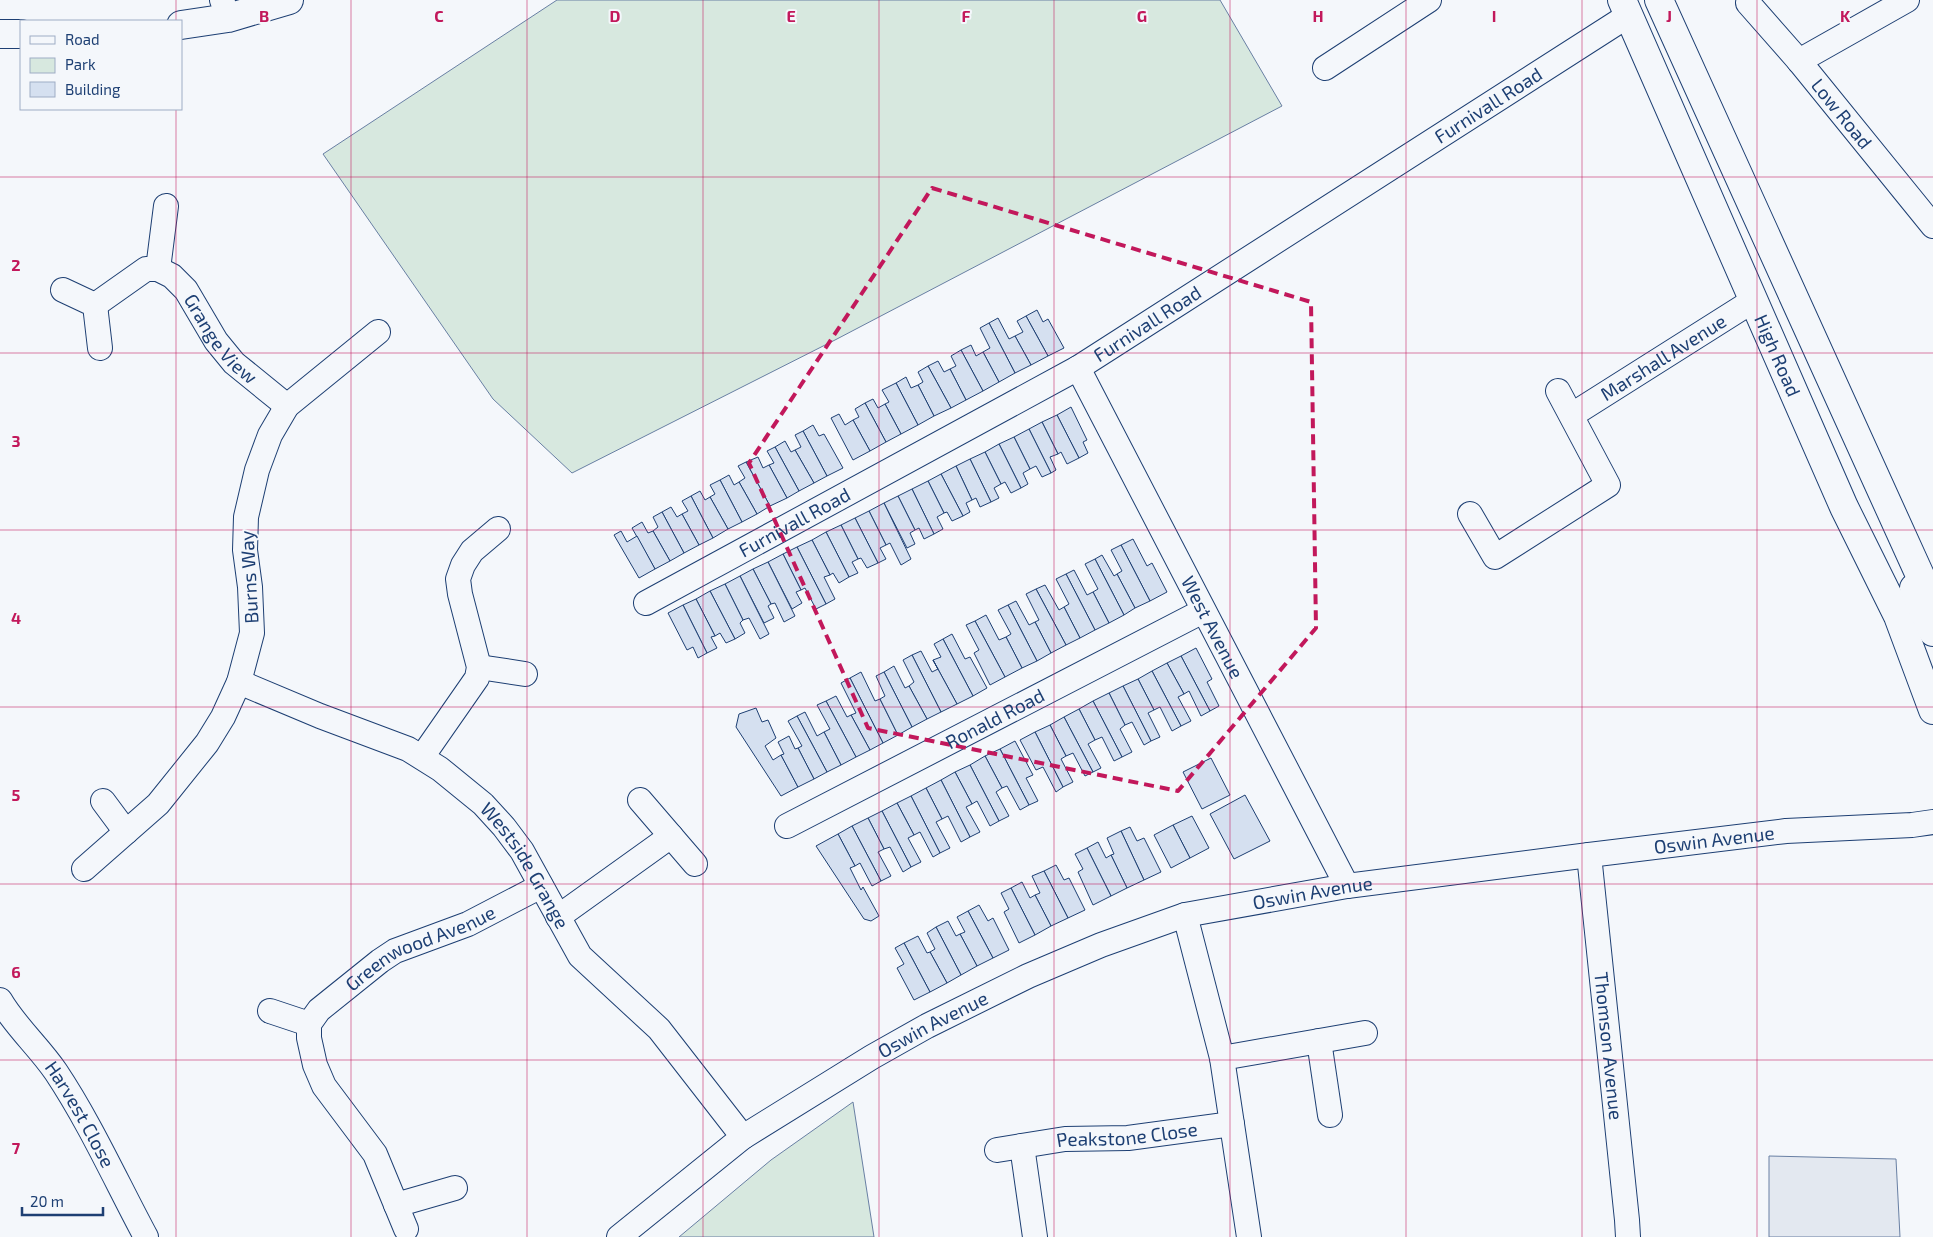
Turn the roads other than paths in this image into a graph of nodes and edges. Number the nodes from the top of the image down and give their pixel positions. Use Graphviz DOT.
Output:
graph roads {
  1 [pos="289,0"];
  2 [pos="1429,0"];
  3 [pos="1659,0"];
  4 [pos="1907,0"];
  5 [pos="1748,3"];
  6 [pos="1626,8"];
  7 [pos="225,9"];
  8 [pos="182,25"];
  9 [pos="0,34"];
  10 [pos="20,34"];
  11 [pos="1799,61"];
  12 [pos="1325,68"];
  13 [pos="166,206"];
  14 [pos="1933,226"];
  15 [pos="158,269"];
  16 [pos="63,290"];
  17 [pos="1754,300"];
  18 [pos="94,306"];
  19 [pos="378,332"];
  20 [pos="100,348"];
  21 [pos="1078,368"];
  22 [pos="1558,391"];
  23 [pos="287,406"];
  24 [pos="1572,415"];
  25 [pos="1470,514"];
  26 [pos="498,529"];
  27 [pos="1907,547"];
  28 [pos="646,603"];
  29 [pos="1933,604"];
  30 [pos="1203,611"];
  31 [pos="1933,632"];
  32 [pos="479,667"];
  33 [pos="525,674"];
  34 [pos="239,682"];
  35 [pos="1933,710"];
  36 [pos="422,758"];
  37 [pos="640,800"];
  38 [pos="103,801"];
  39 [pos="1933,822"];
  40 [pos="787,826"];
  41 [pos="126,832"];
  42 [pos="671,836"];
  43 [pos="1589,855"];
  44 [pos="695,864"];
  45 [pos="84,869"];
  46 [pos="541,886"];
  47 [pos="1347,886"];
  48 [pos="1185,915"];
  49 [pos="558,917"];
  50 [pos="0,1000"];
  51 [pos="270,1012"];
  52 [pos="309,1024"];
  53 [pos="1365,1033"];
  54 [pos="1319,1041"];
  55 [pos="1222,1058"];
  56 [pos="1330,1115"];
  57 [pos="1232,1124"];
  58 [pos="743,1137"];
  59 [pos="1022,1146"];
  60 [pos="997,1150"];
  61 [pos="455,1188"];
  62 [pos="396,1205"];
  63 [pos="406,1229"];
  64 [pos="146,1237"];
  65 [pos="619,1237"];
  66 [pos="1035,1237"];
  67 [pos="1249,1237"];
  68 [pos="1628,1237"];
  1 -- 7 [label="main road"];
  2 -- 12 [label="street"];
  3 -- 27 [label="main road, High Road"];
  4 -- 11 [label="street"];
  5 -- 11 [label="street, Low Road"];
  6 -- 17 [label="main road, High Road"];
  6 -- 21 [label="street, Furnivall Road"];
  7 -- 8 [label="main road"];
  9 -- 10 [label="main road"];
  11 -- 14 [label="street, Low Road"];
  13 -- 15 [label="street"];
  15 -- 18 [label="street"];
  15 -- 23 [label="street, Grange View"];
  16 -- 18 [label="street"];
  17 -- 24 [label="street, Marshall Avenue"];
  17 -- 35 [label="main road, High Road"];
  18 -- 20 [label="street"];
  19 -- 23 [label="street, Burns Way"];
  21 -- 28 [label="street, Furnivall Road"];
  21 -- 30 [label="street, West Avenue"];
  22 -- 24 [label="street"];
  23 -- 34 [label="street, Burns Way"];
  24 -- 25 [label="street"];
  26 -- 32 [label="street"];
  27 -- 29 [label="main road"];
  27 -- 31 [label="main road"];
  30 -- 40 [label="street, Ronald Road"];
  30 -- 47 [label="street, West Avenue"];
  32 -- 33 [label="street"];
  32 -- 36 [label="street"];
  34 -- 36 [label="street, Westside Grange"];
  34 -- 41 [label="street, Burns Way"];
  36 -- 46 [label="street, Westside Grange"];
  37 -- 42 [label="street"];
  38 -- 41 [label="street"];
  39 -- 43 [label="street, Oswin Avenue"];
  41 -- 45 [label="street, Burns Way"];
  42 -- 44 [label="street"];
  42 -- 49 [label="street"];
  43 -- 47 [label="street, Oswin Avenue"];
  43 -- 68 [label="street, Thomson Avenue"];
  46 -- 49 [label="street, Westside Grange"];
  46 -- 52 [label="street, Greenwood Avenue"];
  47 -- 48 [label="street, Oswin Avenue"];
  48 -- 55 [label="street"];
  48 -- 58 [label="street, Oswin Avenue"];
  49 -- 58 [label="street, Westside Grange"];
  50 -- 64 [label="street, Harvest Close"];
  51 -- 52 [label="street"];
  52 -- 62 [label="street"];
  53 -- 54 [label="street"];
  54 -- 55 [label="street"];
  54 -- 56 [label="street"];
  55 -- 57 [label="street"];
  57 -- 59 [label="street, Peakstone Close"];
  57 -- 67 [label="street"];
  58 -- 65 [label="street"];
  59 -- 60 [label="street, Peakstone Close"];
  59 -- 66 [label="street"];
  61 -- 62 [label="street"];
  62 -- 63 [label="street"];
}
